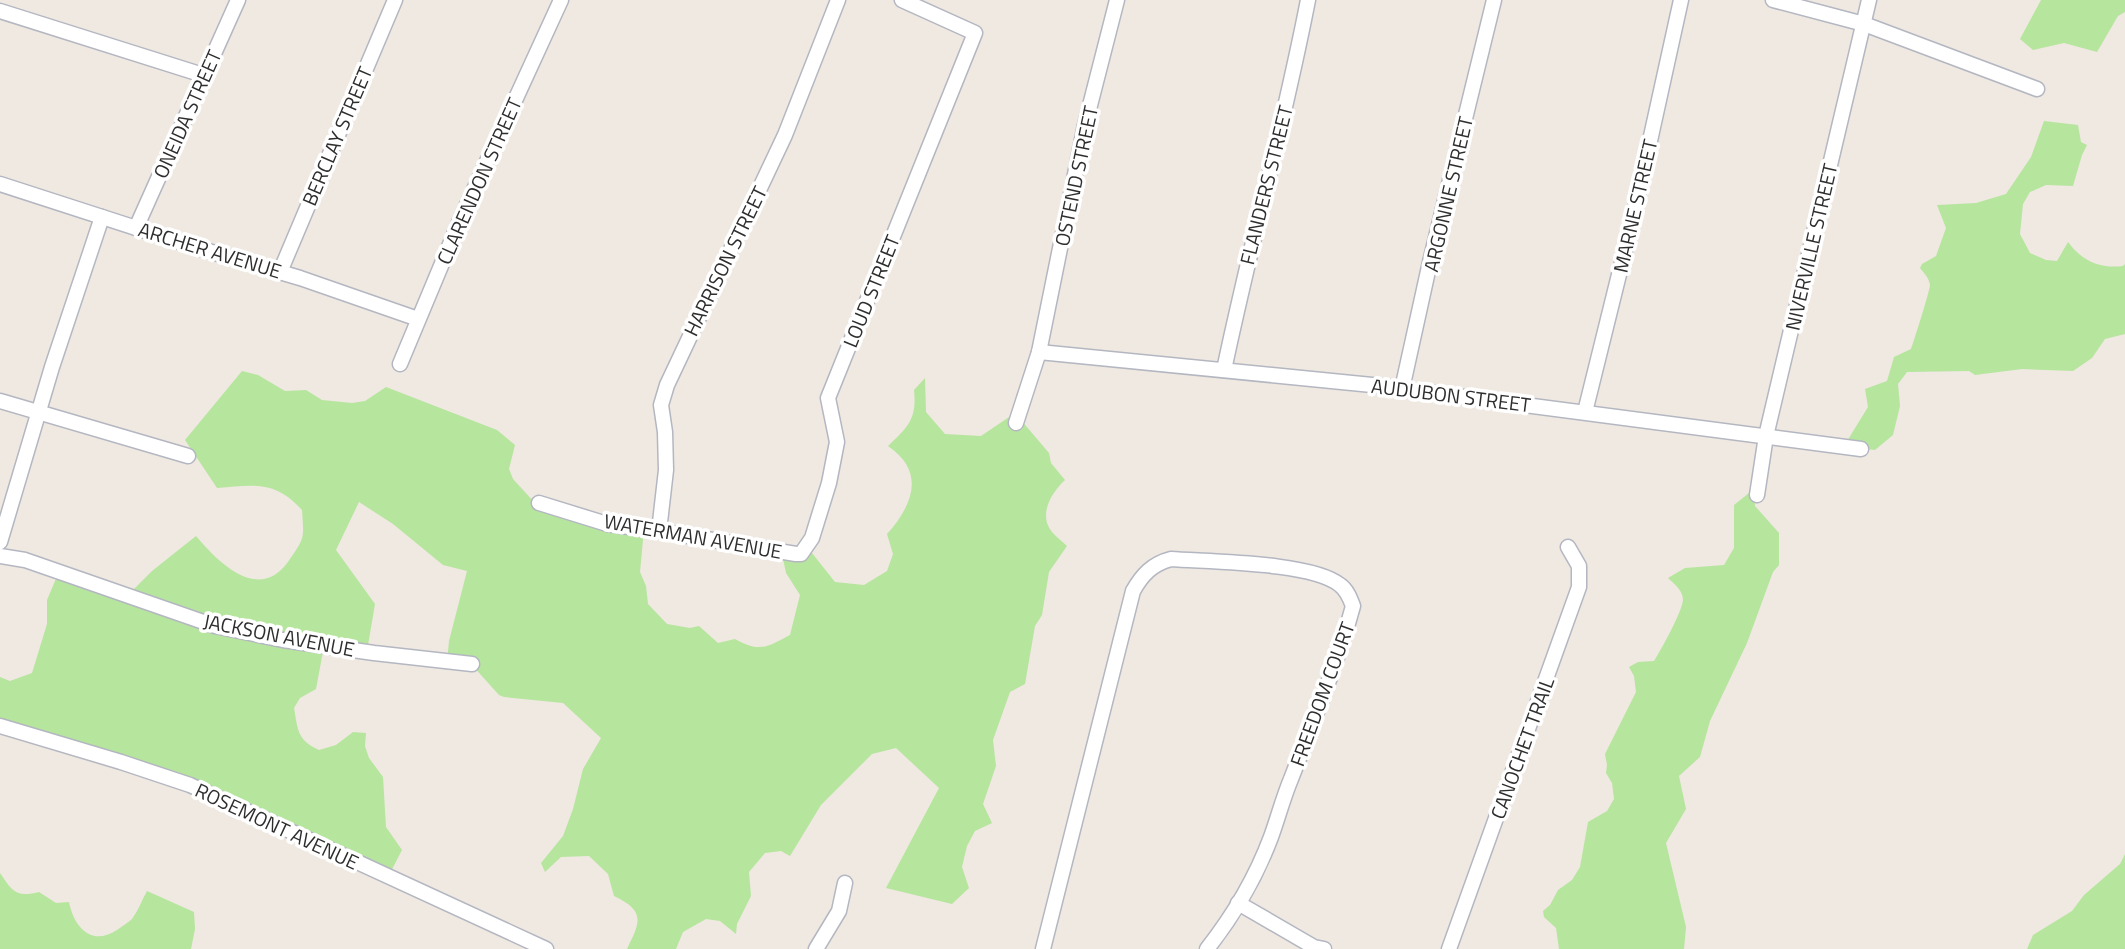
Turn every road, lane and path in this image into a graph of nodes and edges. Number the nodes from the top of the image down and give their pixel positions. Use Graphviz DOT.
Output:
graph roads {
  1 [pos="238,0"];
  2 [pos="395,0"];
  3 [pos="561,0"];
  4 [pos="838,0"];
  5 [pos="902,0"];
  6 [pos="1117,0"];
  7 [pos="1308,0"];
  8 [pos="1494,0"];
  9 [pos="1681,0"];
  10 [pos="1773,0"];
  11 [pos="1869,0"];
  12 [pos="0,11"];
  13 [pos="1864,24"];
  14 [pos="203,75"];
  15 [pos="2037,89"];
  16 [pos="0,184"];
  17 [pos="102,217"];
  18 [pos="136,228"];
  19 [pos="280,272"];
  20 [pos="418,319"];
  21 [pos="1039,352"];
  22 [pos="400,364"];
  23 [pos="1224,370"];
  24 [pos="1402,389"];
  25 [pos="0,401"];
  26 [pos="39,412"];
  27 [pos="1585,412"];
  28 [pos="1016,423"];
  29 [pos="1766,436"];
  30 [pos="1861,449"];
  31 [pos="188,456"];
  32 [pos="1757,495"];
  33 [pos="539,503"];
  34 [pos="659,531"];
  35 [pos="0,542"];
  36 [pos="1568,547"];
  37 [pos="801,554"];
  38 [pos="0,556"];
  39 [pos="472,664"];
  40 [pos="0,726"];
  41 [pos="845,883"];
  42 [pos="1238,903"];
  43 [pos="546,949"];
  44 [pos="816,949"];
  45 [pos="1043,949"];
  46 [pos="1207,949"];
  47 [pos="1324,949"];
  48 [pos="1449,949"];
  1 -- 14 [label="street, ONEIDA STREET"];
  2 -- 19 [label="street, BERCLAY STREET"];
  3 -- 20 [label="street, CLARENDON STREET"];
  4 -- 34 [label="street, HARRISON STREET"];
  5 -- 37 [label="street, LOUD STREET"];
  6 -- 21 [label="street, OSTEND STREET"];
  7 -- 23 [label="street, FLANDERS STREET"];
  8 -- 24 [label="street, ARGONNE STREET"];
  9 -- 27 [label="street, MARNE STREET"];
  10 -- 13 [label="street"];
  11 -- 13 [label="street, NIVERVILLE STREET"];
  12 -- 14 [label="street"];
  13 -- 15 [label="street"];
  13 -- 29 [label="street, NIVERVILLE STREET"];
  14 -- 18 [label="street, ONEIDA STREET"];
  16 -- 17 [label="street, ARCHER AVENUE"];
  17 -- 18 [label="street, ARCHER AVENUE"];
  17 -- 26 [label="street"];
  18 -- 19 [label="street, ARCHER AVENUE"];
  19 -- 20 [label="street, ARCHER AVENUE"];
  20 -- 22 [label="street, CLARENDON STREET"];
  21 -- 23 [label="street, AUDUBON STREET"];
  21 -- 28 [label="street, OSTEND STREET"];
  23 -- 24 [label="street, AUDUBON STREET"];
  24 -- 27 [label="street, AUDUBON STREET"];
  25 -- 26 [label="street"];
  26 -- 31 [label="street"];
  26 -- 35 [label="street"];
  27 -- 29 [label="street, AUDUBON STREET"];
  29 -- 30 [label="street, AUDUBON STREET"];
  29 -- 32 [label="street, NIVERVILLE STREET"];
  33 -- 34 [label="street, WATERMAN AVENUE"];
  34 -- 37 [label="street, WATERMAN AVENUE"];
  36 -- 48 [label="street, CANOCHET TRAIL"];
  38 -- 39 [label="street, JACKSON AVENUE"];
  40 -- 43 [label="street, ROSEMONT AVENUE"];
  41 -- 44 [label="street"];
  42 -- 45 [label="street, FREEDOM COURT"];
  42 -- 46 [label="street, FREEDOM COURT"];
  42 -- 47 [label="street"];
}
